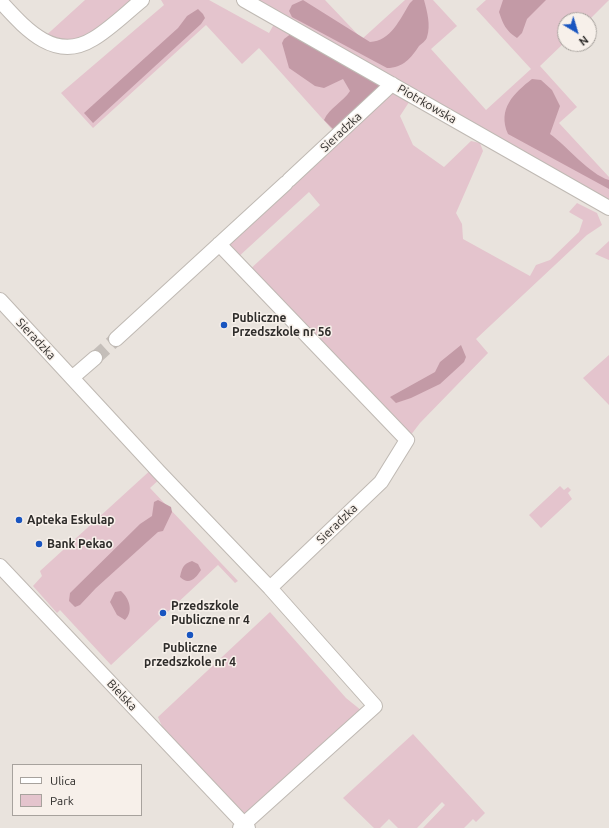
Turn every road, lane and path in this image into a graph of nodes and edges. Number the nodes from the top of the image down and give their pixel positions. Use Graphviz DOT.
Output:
graph roads {
  1 [pos="142,0"];
  2 [pos="244,0"];
  3 [pos="0,1"];
  4 [pos="392,84"];
  5 [pos="609,208"];
  6 [pos="220,244"];
  7 [pos="0,300"];
  8 [pos="116,339"];
  9 [pos="95,358"];
  10 [pos="73,377"];
  11 [pos="0,566"];
  12 [pos="270,588"];
  13 [pos="244,827"];
  1 -- 3 [label="street"];
  2 -- 4 [label="street, Piotrkowska"];
  4 -- 5 [label="street, Piotrkowska"];
  4 -- 6 [label="street, Sieradzka"];
  6 -- 8 [label="street, Sieradzka"];
  6 -- 12 [label="street, Sieradzka"];
  7 -- 10 [label="street, Sieradzka"];
  9 -- 10 [label="street"];
  10 -- 12 [label="street, Sieradzka"];
  11 -- 13 [label="street, Bielska"];
  12 -- 13 [label="street"];
}
